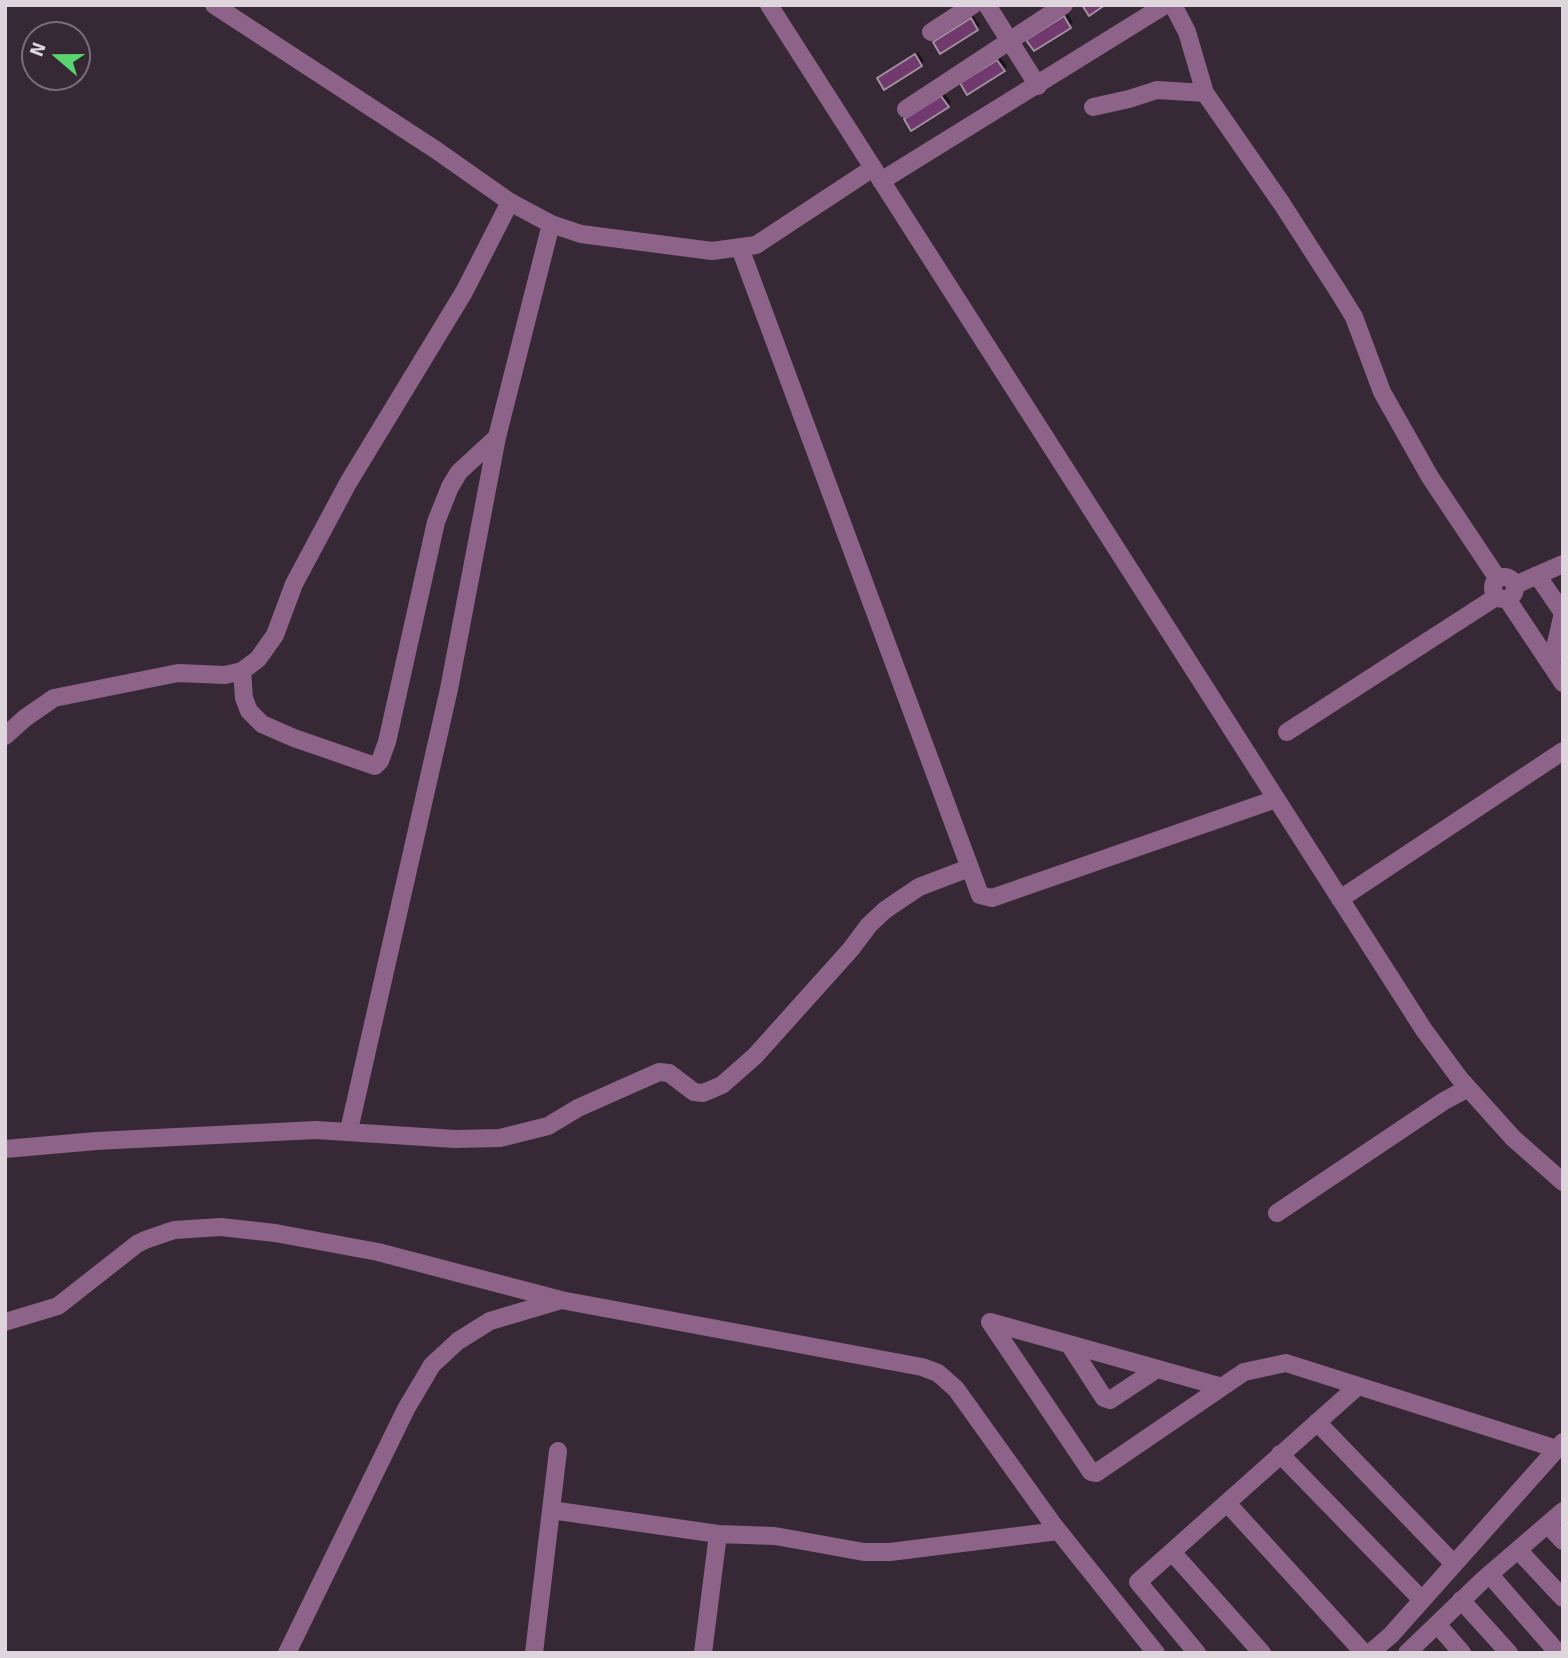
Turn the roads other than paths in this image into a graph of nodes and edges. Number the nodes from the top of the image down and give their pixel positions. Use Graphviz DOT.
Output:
graph roads {
  1 [pos="214,5"];
  2 [pos="769,5"];
  3 [pos="973,5"];
  4 [pos="987,5"];
  5 [pos="1064,5"];
  6 [pos="1165,5"];
  7 [pos="1173,5"];
  8 [pos="931,32"];
  9 [pos="1009,40"];
  10 [pos="1038,86"];
  11 [pos="1205,93"];
  12 [pos="1093,107"];
  13 [pos="905,109"];
  14 [pos="877,175"];
  15 [pos="510,201"];
  16 [pos="551,224"];
  17 [pos="740,248"];
  18 [pos="497,437"];
  19 [pos="1563,564"];
  20 [pos="1537,575"];
  21 [pos="1504,590"];
  22 [pos="1563,613"];
  23 [pos="1551,665"];
  24 [pos="242,671"];
  25 [pos="1563,683"];
  26 [pos="1287,732"];
  27 [pos="5,736"];
  28 [pos="1563,751"];
  29 [pos="1276,799"];
  30 [pos="970,868"];
  31 [pos="1340,899"];
  32 [pos="1468,1087"];
  33 [pos="349,1130"];
  34 [pos="5,1149"];
  35 [pos="1563,1182"];
  36 [pos="1277,1213"];
  37 [pos="561,1300"];
  38 [pos="5,1322"];
  39 [pos="1069,1344"];
  40 [pos="1157,1369"];
  41 [pos="1358,1386"];
  42 [pos="1222,1387"];
  43 [pos="1317,1422"];
  44 [pos="1560,1445"];
  45 [pos="558,1451"];
  46 [pos="1280,1454"];
  47 [pos="1227,1503"];
  48 [pos="551,1510"];
  49 [pos="1563,1511"];
  50 [pos="1548,1525"];
  51 [pos="1058,1531"];
  52 [pos="718,1534"];
  53 [pos="1563,1541"];
  54 [pos="1519,1551"];
  55 [pos="1172,1552"];
  56 [pos="1454,1564"];
  57 [pos="1490,1575"];
  58 [pos="1563,1598"];
  59 [pos="1422,1600"];
  60 [pos="1461,1600"];
  61 [pos="1437,1624"];
  62 [pos="287,1653"];
  63 [pos="534,1653"];
  64 [pos="703,1653"];
  65 [pos="1156,1653"];
  66 [pos="1197,1653"];
  67 [pos="1262,1653"];
  68 [pos="1364,1653"];
  69 [pos="1370,1653"];
  70 [pos="1407,1653"];
  71 [pos="1462,1653"];
  72 [pos="1509,1653"];
  73 [pos="1558,1653"];
  1 -- 15 [label="street"];
  2 -- 14 [label="street"];
  3 -- 8 [label="street"];
  4 -- 9 [label="street"];
  5 -- 9 [label="street"];
  6 -- 10 [label="street"];
  7 -- 11 [label="street"];
  9 -- 10 [label="street"];
  9 -- 13 [label="street"];
  10 -- 14 [label="street"];
  11 -- 12 [label="street"];
  11 -- 21 [label="street"];
  14 -- 17 [label="street"];
  14 -- 29 [label="street"];
  15 -- 16 [label="street"];
  15 -- 24 [label="street"];
  16 -- 17 [label="street"];
  16 -- 18 [label="street"];
  17 -- 30 [label="street"];
  18 -- 24 [label="street"];
  18 -- 33 [label="street"];
  19 -- 20 [label="street"];
  20 -- 21 [label="street"];
  20 -- 22 [label="street"];
  21 -- 23 [label="street"];
  21 -- 26 [label="street"];
  22 -- 23 [label="street"];
  23 -- 25 [label="street"];
  24 -- 27 [label="street"];
  28 -- 31 [label="street"];
  29 -- 30 [label="street"];
  29 -- 31 [label="street"];
  30 -- 33 [label="street"];
  31 -- 32 [label="street"];
  32 -- 35 [label="street"];
  32 -- 36 [label="street"];
  33 -- 34 [label="street"];
  37 -- 38 [label="street"];
  37 -- 51 [label="street"];
  37 -- 62 [label="street"];
  39 -- 40 [label="street"];
  39 -- 40 [label="street"];
  39 -- 42 [label="street"];
  40 -- 42 [label="street"];
  41 -- 42 [label="street"];
  41 -- 43 [label="street"];
  41 -- 44 [label="street"];
  43 -- 46 [label="street"];
  43 -- 56 [label="street"];
  44 -- 56 [label="street"];
  45 -- 48 [label="street"];
  46 -- 47 [label="street"];
  46 -- 59 [label="street"];
  47 -- 55 [label="street"];
  47 -- 68 [label="street"];
  48 -- 52 [label="street"];
  48 -- 63 [label="street"];
  49 -- 50 [label="street"];
  50 -- 53 [label="street"];
  50 -- 54 [label="street"];
  51 -- 52 [label="street"];
  51 -- 65 [label="street"];
  52 -- 64 [label="street"];
  54 -- 57 [label="street"];
  54 -- 58 [label="street"];
  55 -- 66 [label="street"];
  55 -- 67 [label="street"];
  56 -- 59 [label="street"];
  57 -- 60 [label="street"];
  57 -- 73 [label="street"];
  59 -- 69 [label="street"];
  60 -- 61 [label="street"];
  60 -- 72 [label="street"];
  61 -- 70 [label="street"];
  61 -- 71 [label="street"];
}
